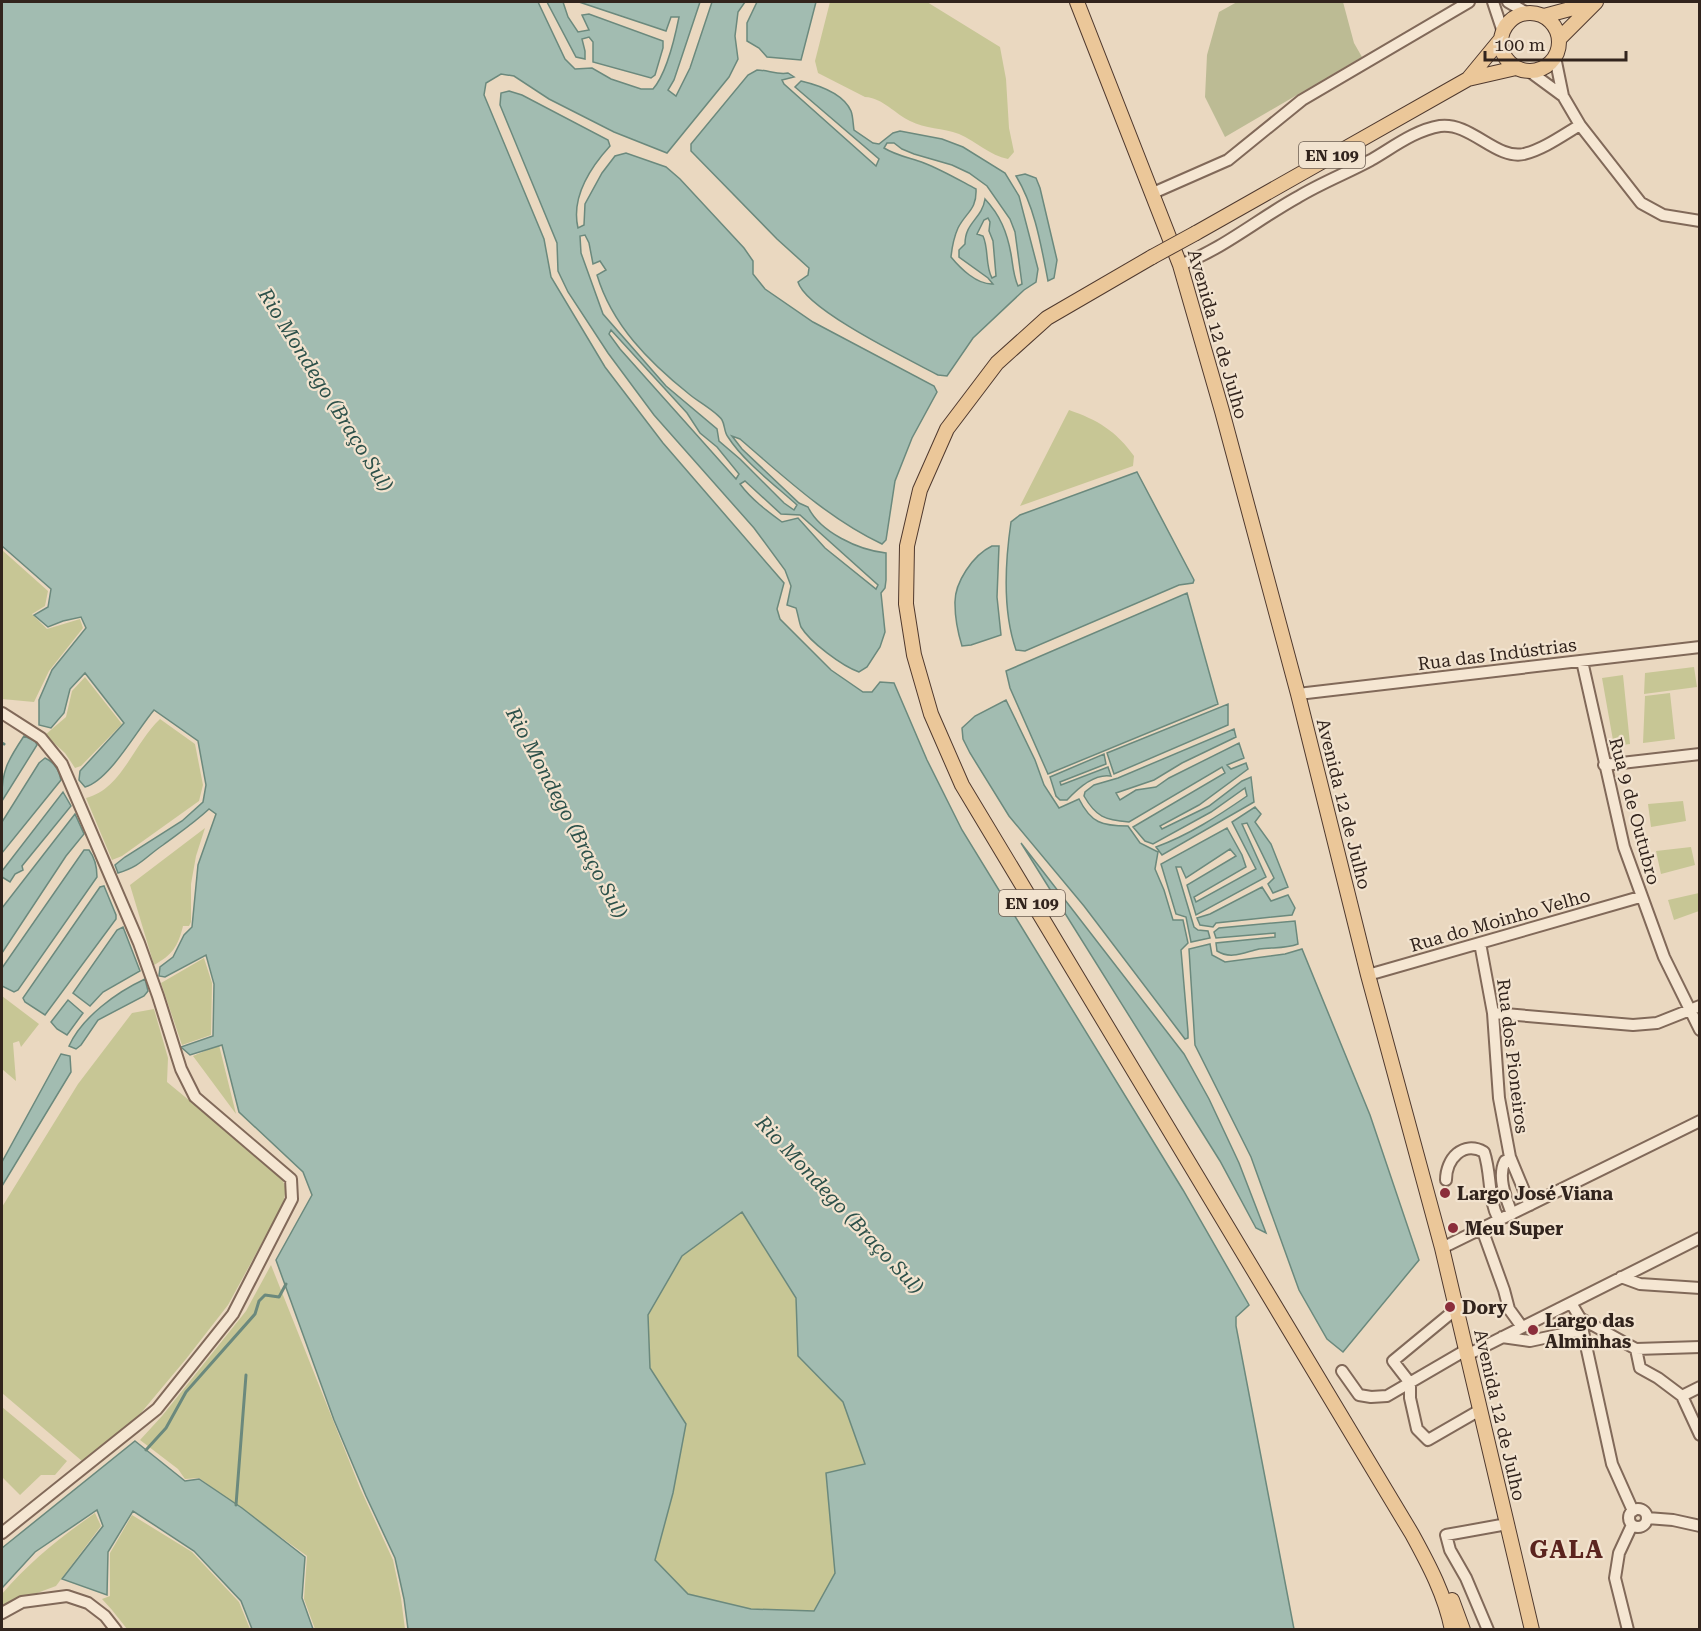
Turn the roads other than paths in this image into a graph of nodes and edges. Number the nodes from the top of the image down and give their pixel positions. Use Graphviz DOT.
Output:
graph roads {
  1 [pos="1077,2"];
  2 [pos="1469,2"];
  3 [pos="1493,2"];
  4 [pos="1508,2"];
  5 [pos="1596,2"];
  6 [pos="1527,13"];
  7 [pos="1544,16"];
  8 [pos="1502,36"];
  9 [pos="1559,39"];
  10 [pos="1555,57"];
  11 [pos="1523,69"];
  12 [pos="1468,79"];
  13 [pos="1563,96"];
  14 [pos="1581,125"];
  15 [pos="1153,193"];
  16 [pos="1700,221"];
  17 [pos="1180,265"];
  18 [pos="1700,647"];
  19 [pos="1582,661"];
  20 [pos="1298,694"];
  21 [pos="2,713"];
  22 [pos="1700,754"];
  23 [pos="1604,765"];
  24 [pos="1640,897"];
  25 [pos="1480,943"];
  26 [pos="1368,975"];
  27 [pos="1695,1009"];
  28 [pos="1493,1013"];
  29 [pos="1700,1030"];
  30 [pos="1700,1121"];
  31 [pos="1511,1159"];
  32 [pos="1446,1180"];
  33 [pos="1530,1205"];
  34 [pos="1512,1214"];
  35 [pos="1499,1221"];
  36 [pos="1482,1229"];
  37 [pos="1700,1238"];
  38 [pos="1442,1248"];
  39 [pos="1621,1277"];
  40 [pos="1700,1288"];
  41 [pos="1571,1302"];
  42 [pos="1456,1309"];
  43 [pos="1580,1318"];
  44 [pos="1522,1327"];
  45 [pos="1581,1330"];
  46 [pos="1502,1337"];
  47 [pos="1700,1347"];
  48 [pos="1636,1349"];
  49 [pos="1466,1352"];
  50 [pos="1342,1371"];
  51 [pos="1410,1383"];
  52 [pos="1700,1387"];
  53 [pos="1682,1396"];
  54 [pos="1480,1410"];
  55 [pos="1700,1435"];
  56 [pos="1633,1511"];
  57 [pos="1647,1518"];
  58 [pos="1507,1524"];
  59 [pos="1632,1525"];
  60 [pos="1700,1526"];
  61 [pos="2,1533"];
  62 [pos="1434,1573"];
  63 [pos="2,1612"];
  64 [pos="116,1629"];
  65 [pos="1452,1629"];
  66 [pos="1463,1629"];
  67 [pos="1488,1629"];
  68 [pos="1532,1629"];
  69 [pos="1628,1629"];
  1 -- 15 [label="main road, Avenida 12 de Julho"];
  2 -- 15 [label="street"];
  3 -- 8 [label="street"];
  4 -- 6 [label="street"];
  5 -- 7 [label="main road"];
  5 -- 9 [label="main road"];
  6 -- 7 [label="main road"];
  6 -- 8 [label="main road"];
  7 -- 9 [label="main road"];
  8 -- 11 [label="main road"];
  8 -- 12 [label="main road"];
  9 -- 10 [label="main road"];
  10 -- 11 [label="main road"];
  10 -- 13 [label="street"];
  11 -- 12 [label="main road"];
  11 -- 13 [label="street"];
  12 -- 62 [label="main road, EN 109, bridge"];
  13 -- 14 [label="street"];
  14 -- 16 [label="street"];
  14 -- 17 [label="street"];
  15 -- 17 [label="main road, Avenida 12 de Julho"];
  17 -- 20 [label="main road, Avenida 12 de Julho"];
  18 -- 19 [label="street, Rua das Indústrias"];
  19 -- 20 [label="street, Rua das Indústrias"];
  19 -- 23 [label="street, Rua 9 de Outubro"];
  20 -- 26 [label="main road, Avenida 12 de Julho"];
  21 -- 61 [label="street"];
  22 -- 23 [label="street"];
  23 -- 24 [label="street, Rua 9 de Outubro"];
  24 -- 25 [label="street, Rua do Moinho Velho"];
  24 -- 27 [label="street, Rua 9 de Outubro"];
  25 -- 26 [label="street, Rua do Moinho Velho"];
  25 -- 28 [label="street, Rua dos Pioneiros"];
  26 -- 38 [label="main road, Avenida 12 de Julho"];
  27 -- 28 [label="street"];
  27 -- 29 [label="street, Rua 9 de Outubro"];
  28 -- 31 [label="street, Rua dos Pioneiros"];
  30 -- 33 [label="street"];
  31 -- 33 [label="street, Rua dos Pioneiros"];
  31 -- 34 [label="street"];
  32 -- 35 [label="street"];
  33 -- 34 [label="street"];
  34 -- 35 [label="street"];
  35 -- 36 [label="street"];
  36 -- 38 [label="street"];
  36 -- 44 [label="street"];
  37 -- 39 [label="street"];
  38 -- 42 [label="main road, Avenida 12 de Julho"];
  39 -- 40 [label="street"];
  39 -- 41 [label="street"];
  41 -- 43 [label="street"];
  41 -- 44 [label="street"];
  42 -- 49 [label="main road, Avenida 12 de Julho"];
  42 -- 51 [label="street"];
  43 -- 45 [label="street"];
  43 -- 48 [label="street"];
  44 -- 46 [label="street"];
  45 -- 46 [label="street"];
  45 -- 56 [label="street"];
  46 -- 49 [label="street"];
  47 -- 48 [label="street"];
  48 -- 53 [label="street"];
  49 -- 51 [label="street"];
  49 -- 54 [label="main road, Avenida 12 de Julho"];
  50 -- 51 [label="street"];
  51 -- 54 [label="street"];
  52 -- 53 [label="street"];
  53 -- 55 [label="street"];
  54 -- 58 [label="main road, Avenida 12 de Julho"];
  56 -- 57 [label="street"];
  56 -- 59 [label="street"];
  57 -- 59 [label="street"];
  57 -- 60 [label="street"];
  58 -- 67 [label="street"];
  58 -- 68 [label="main road, Avenida 12 de Julho"];
  59 -- 69 [label="street"];
  62 -- 65 [label="main road, EN 109"];
  62 -- 66 [label="main road, EN 109"];
  63 -- 64 [label="street"];
}
